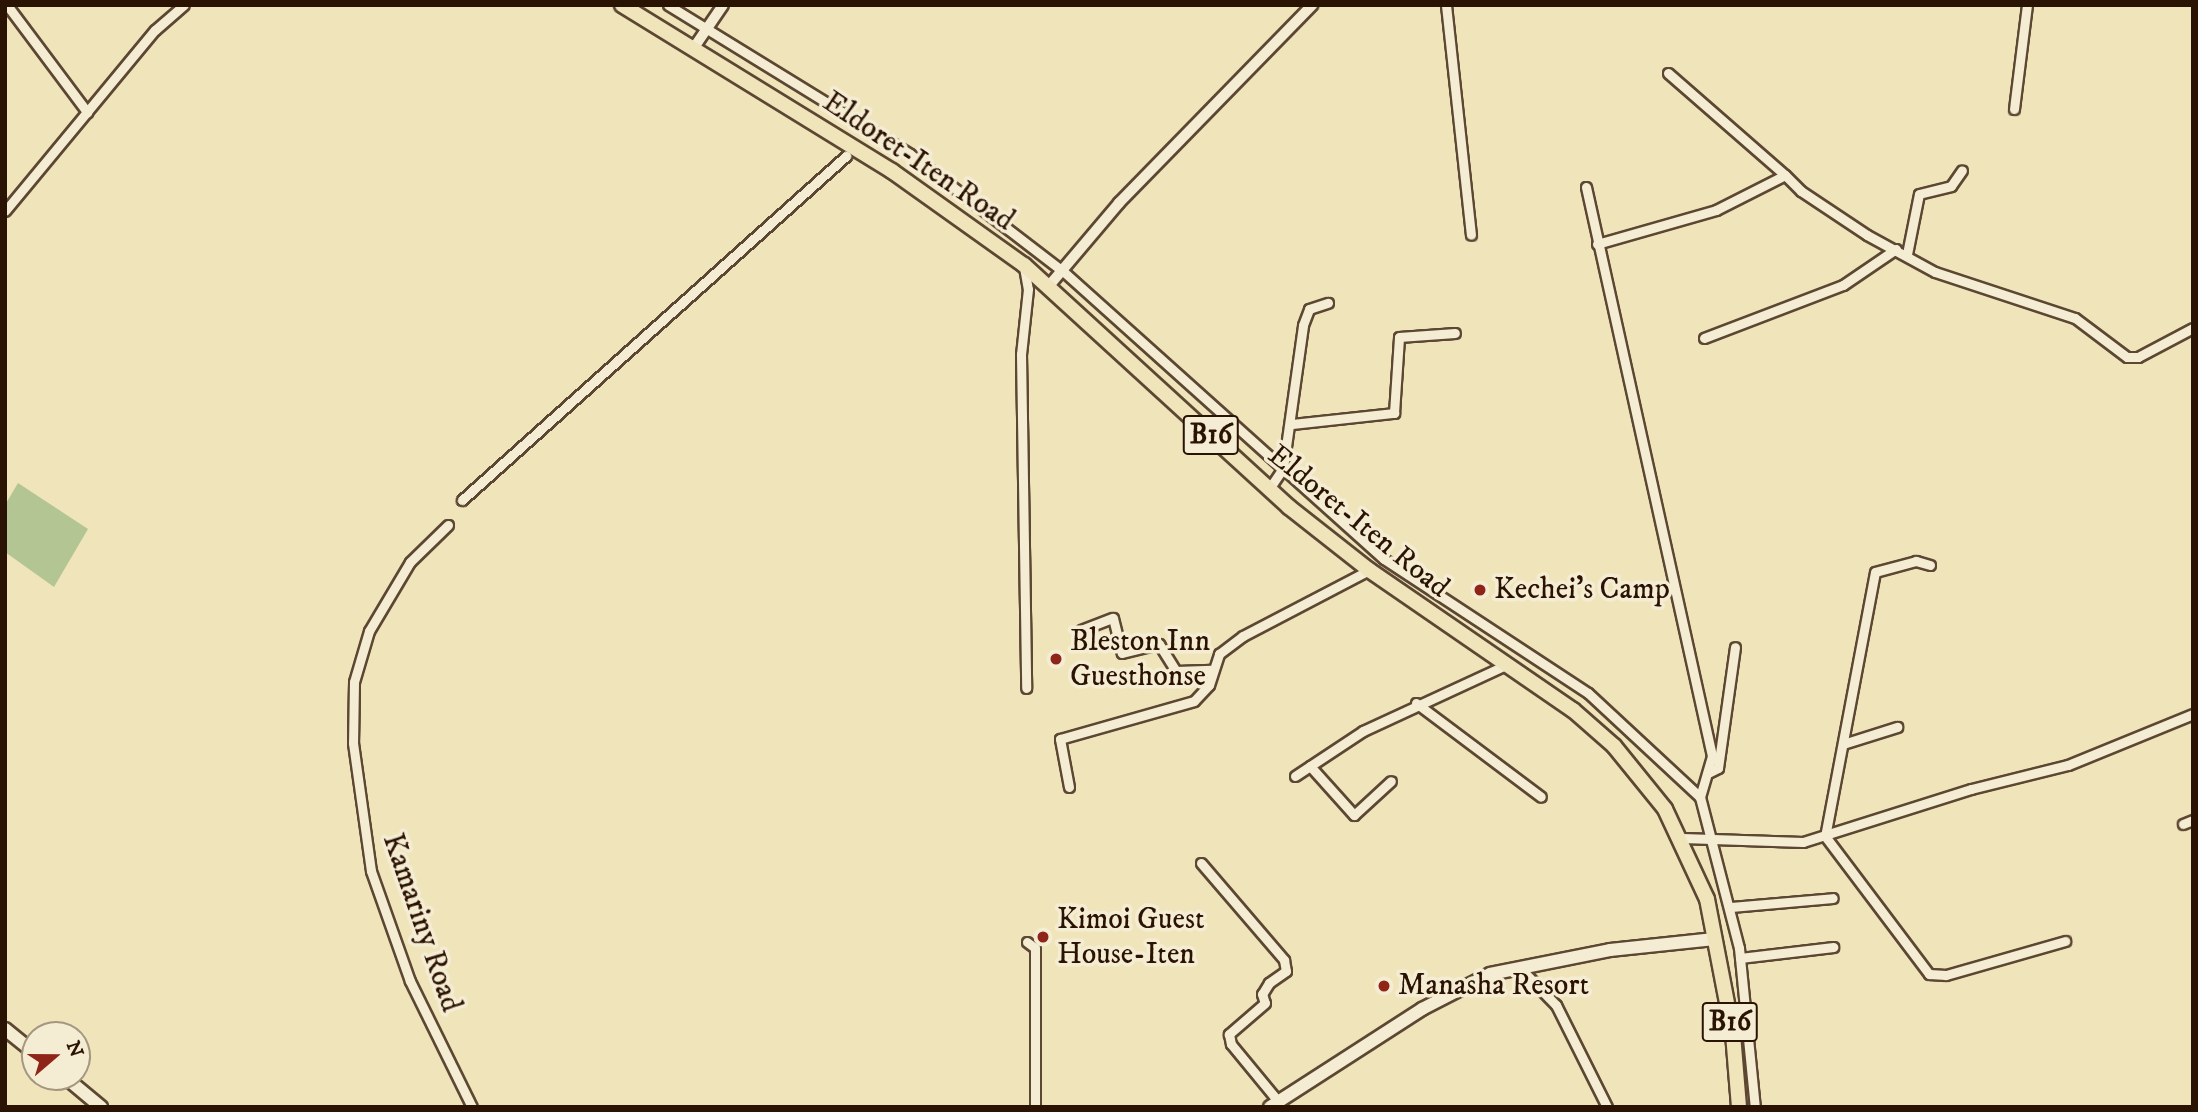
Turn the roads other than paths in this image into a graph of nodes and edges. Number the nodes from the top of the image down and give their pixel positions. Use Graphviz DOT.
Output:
graph roads {
  1 [pos="7,5"];
  2 [pos="184,5"];
  3 [pos="622,5"];
  4 [pos="668,5"];
  5 [pos="723,5"];
  6 [pos="1312,5"];
  7 [pos="1446,5"];
  8 [pos="2026,5"];
  9 [pos="708,30"];
  10 [pos="693,49"];
  11 [pos="1668,73"];
  12 [pos="2014,109"];
  13 [pos="87,112"];
  14 [pos="846,156"];
  15 [pos="1962,170"];
  16 [pos="1785,175"];
  17 [pos="1586,187"];
  18 [pos="5,211"];
  19 [pos="1471,235"];
  20 [pos="1597,244"];
  21 [pos="1896,249"];
  22 [pos="1907,254"];
  23 [pos="1024,265"];
  24 [pos="1064,272"];
  25 [pos="1048,287"];
  26 [pos="1328,303"];
  27 [pos="2193,328"];
  28 [pos="1455,333"];
  29 [pos="1703,338"];
  30 [pos="1292,424"];
  31 [pos="1283,468"];
  32 [pos="1269,489"];
  33 [pos="462,500"];
  34 [pos="449,524"];
  35 [pos="1930,565"];
  36 [pos="1369,570"];
  37 [pos="1081,630"];
  38 [pos="1735,647"];
  39 [pos="1506,664"];
  40 [pos="1212,670"];
  41 [pos="1026,688"];
  42 [pos="1416,703"];
  43 [pos="2193,714"];
  44 [pos="1897,727"];
  45 [pos="1843,744"];
  46 [pos="1310,766"];
  47 [pos="1710,772"];
  48 [pos="1295,776"];
  49 [pos="1391,781"];
  50 [pos="1069,787"];
  51 [pos="1541,797"];
  52 [pos="1699,797"];
  53 [pos="2193,820"];
  54 [pos="2183,824"];
  55 [pos="1825,836"];
  56 [pos="1682,838"];
  57 [pos="1711,839"];
  58 [pos="1201,863"];
  59 [pos="1833,898"];
  60 [pos="1731,907"];
  61 [pos="1714,939"];
  62 [pos="2065,941"];
  63 [pos="1027,942"];
  64 [pos="1833,947"];
  65 [pos="1740,957"];
  66 [pos="1514,969"];
  67 [pos="5,1029"];
  68 [pos="21,1042"];
  69 [pos="82,1091"];
  70 [pos="1274,1104"];
  71 [pos="101,1107"];
  72 [pos="472,1107"];
  73 [pos="1035,1107"];
  74 [pos="1607,1107"];
  75 [pos="1739,1107"];
  76 [pos="1755,1107"];
  1 -- 13 [label="street"];
  2 -- 13 [label="street"];
  3 -- 10 [label="main road, Eldoret-Iten Road / B16"];
  4 -- 9 [label="street"];
  5 -- 9 [label="street"];
  6 -- 24 [label="street"];
  7 -- 19 [label="street"];
  8 -- 12 [label="street"];
  9 -- 10 [label="street"];
  9 -- 24 [label="street"];
  10 -- 23 [label="main road, Eldoret-Iten Road / B16"];
  11 -- 16 [label="street"];
  13 -- 18 [label="street"];
  14 -- 33 [label="street"];
  15 -- 22 [label="street"];
  16 -- 20 [label="street"];
  16 -- 21 [label="street"];
  17 -- 20 [label="street"];
  20 -- 47 [label="street"];
  21 -- 22 [label="street"];
  21 -- 29 [label="street"];
  22 -- 27 [label="street"];
  23 -- 25 [label="main road, Eldoret-Iten Road / B16"];
  23 -- 41 [label="street"];
  24 -- 25 [label="street"];
  24 -- 31 [label="street"];
  25 -- 32 [label="main road, Eldoret-Iten Road / B16"];
  26 -- 30 [label="street"];
  28 -- 30 [label="street"];
  30 -- 31 [label="street"];
  31 -- 32 [label="street"];
  31 -- 52 [label="street"];
  32 -- 36 [label="main road, Eldoret-Iten Road / B16"];
  34 -- 72 [label="street, Kamariny Road"];
  35 -- 45 [label="street"];
  36 -- 39 [label="main road, Eldoret-Iten Road / B16"];
  36 -- 40 [label="street"];
  37 -- 40 [label="street"];
  38 -- 47 [label="street"];
  39 -- 42 [label="street"];
  39 -- 56 [label="main road, Eldoret-Iten Road / B16"];
  40 -- 50 [label="street"];
  42 -- 46 [label="street"];
  42 -- 51 [label="street"];
  43 -- 55 [label="street"];
  44 -- 45 [label="street"];
  45 -- 55 [label="street"];
  46 -- 48 [label="street"];
  46 -- 49 [label="street"];
  47 -- 52 [label="street"];
  52 -- 57 [label="street"];
  53 -- 54 [label="street"];
  55 -- 57 [label="street"];
  55 -- 62 [label="street"];
  56 -- 57 [label="street"];
  56 -- 61 [label="main road, Eldoret-Iten Road / B16"];
  57 -- 60 [label="street"];
  58 -- 70 [label="street"];
  59 -- 60 [label="street"];
  60 -- 65 [label="street"];
  61 -- 66 [label="main road"];
  61 -- 75 [label="main road, Eldoret-Iten Road / B16"];
  63 -- 73 [label="street"];
  64 -- 65 [label="street"];
  65 -- 76 [label="street"];
  66 -- 70 [label="main road"];
  66 -- 74 [label="street"];
  67 -- 68 [label="main road"];
  69 -- 71 [label="main road"];
}
